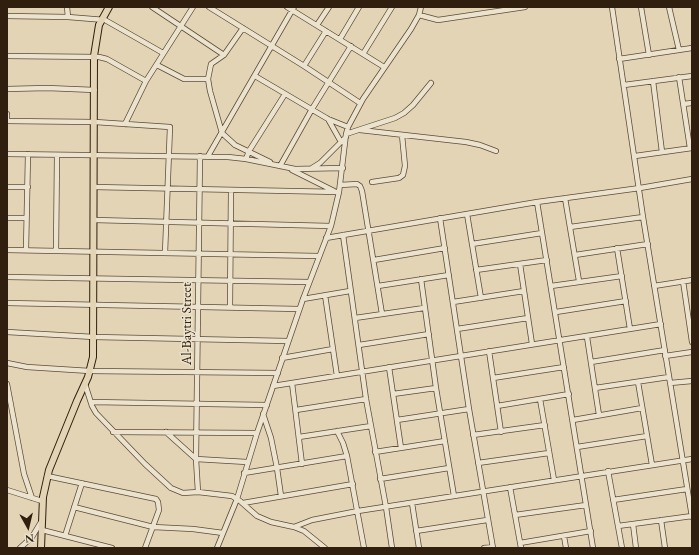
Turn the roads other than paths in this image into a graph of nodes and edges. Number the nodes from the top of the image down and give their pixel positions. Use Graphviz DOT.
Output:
graph roads {
  1 [pos="68,7"];
  2 [pos="109,7"];
  3 [pos="152,7"];
  4 [pos="193,7"];
  5 [pos="209,7"];
  6 [pos="287,7"];
  7 [pos="329,7"];
  8 [pos="359,7"];
  9 [pos="392,7"];
  10 [pos="421,7"];
  11 [pos="525,7"];
  12 [pos="612,7"];
  13 [pos="641,7"];
  14 [pos="671,7"];
  15 [pos="293,9"];
  16 [pos="419,15"];
  17 [pos="7,16"];
  18 [pos="68,17"];
  19 [pos="102,20"];
  20 [pos="317,25"];
  21 [pos="180,26"];
  22 [pos="243,28"];
  23 [pos="326,31"];
  24 [pos="340,39"];
  25 [pos="272,46"];
  26 [pos="351,46"];
  27 [pos="692,48"];
  28 [pos="678,50"];
  29 [pos="163,53"];
  30 [pos="364,54"];
  31 [pos="224,55"];
  32 [pos="649,55"];
  33 [pos="7,56"];
  34 [pos="94,56"];
  35 [pos="619,59"];
  36 [pos="157,65"];
  37 [pos="304,66"];
  38 [pos="384,67"];
  39 [pos="255,76"];
  40 [pos="692,76"];
  41 [pos="679,77"];
  42 [pos="208,79"];
  43 [pos="146,81"];
  44 [pos="653,81"];
  45 [pos="329,82"];
  46 [pos="430,83"];
  47 [pos="624,85"];
  48 [pos="7,89"];
  49 [pos="95,90"];
  50 [pos="285,94"];
  51 [pos="360,103"];
  52 [pos="692,103"];
  53 [pos="683,104"];
  54 [pos="312,109"];
  55 [pos="7,114"];
  56 [pos="328,119"];
  57 [pos="7,121"];
  58 [pos="95,122"];
  59 [pos="125,124"];
  60 [pos="348,126"];
  61 [pos="360,130"];
  62 [pos="222,133"];
  63 [pos="402,135"];
  64 [pos="346,136"];
  65 [pos="341,142"];
  66 [pos="691,148"];
  67 [pos="249,151"];
  68 [pos="496,151"];
  69 [pos="662,152"];
  70 [pos="7,154"];
  71 [pos="28,154"];
  72 [pos="57,155"];
  73 [pos="95,155"];
  74 [pos="200,156"];
  75 [pos="208,156"];
  76 [pos="635,156"];
  77 [pos="168,157"];
  78 [pos="246,159"];
  79 [pos="277,165"];
  80 [pos="288,168"];
  81 [pos="311,168"];
  82 [pos="343,168"];
  83 [pos="692,179"];
  84 [pos="372,182"];
  85 [pos="340,185"];
  86 [pos="7,187"];
  87 [pos="28,187"];
  88 [pos="94,187"];
  89 [pos="640,188"];
  90 [pos="167,189"];
  91 [pos="201,189"];
  92 [pos="231,190"];
  93 [pos="337,192"];
  94 [pos="565,198"];
  95 [pos="537,202"];
  96 [pos="467,214"];
  97 [pos="643,217"];
  98 [pos="7,218"];
  99 [pos="26,218"];
  100 [pos="440,218"];
  101 [pos="94,220"];
  102 [pos="166,221"];
  103 [pos="200,222"];
  104 [pos="230,223"];
  105 [pos="330,226"];
  106 [pos="570,227"];
  107 [pos="369,231"];
  108 [pos="542,233"];
  109 [pos="343,235"];
  110 [pos="326,238"];
  111 [pos="472,244"];
  112 [pos="648,244"];
  113 [pos="445,248"];
  114 [pos="617,248"];
  115 [pos="7,250"];
  116 [pos="26,250"];
  117 [pos="56,251"];
  118 [pos="94,251"];
  119 [pos="165,253"];
  120 [pos="199,253"];
  121 [pos="230,254"];
  122 [pos="575,255"];
  123 [pos="319,256"];
  124 [pos="374,260"];
  125 [pos="547,260"];
  126 [pos="520,264"];
  127 [pos="476,270"];
  128 [pos="448,275"];
  129 [pos="622,276"];
  130 [pos="7,277"];
  131 [pos="94,278"];
  132 [pos="421,279"];
  133 [pos="198,280"];
  134 [pos="229,280"];
  135 [pos="692,280"];
  136 [pos="579,281"];
  137 [pos="683,281"];
  138 [pos="309,282"];
  139 [pos="378,286"];
  140 [pos="552,286"];
  141 [pos="654,286"];
  142 [pos="524,291"];
  143 [pos="350,292"];
  144 [pos="324,295"];
  145 [pos="481,298"];
  146 [pos="303,299"];
  147 [pos="626,301"];
  148 [pos="452,302"];
  149 [pos="7,303"];
  150 [pos="93,306"];
  151 [pos="198,308"];
  152 [pos="230,308"];
  153 [pos="424,308"];
  154 [pos="299,309"];
  155 [pos="556,312"];
  156 [pos="382,314"];
  157 [pos="355,318"];
  158 [pos="528,318"];
  159 [pos="661,324"];
  160 [pos="457,329"];
  161 [pos="630,329"];
  162 [pos="7,332"];
  163 [pos="429,334"];
  164 [pos="94,336"];
  165 [pos="586,337"];
  166 [pos="198,338"];
  167 [pos="560,340"];
  168 [pos="288,341"];
  169 [pos="692,342"];
  170 [pos="532,344"];
  171 [pos="359,345"];
  172 [pos="333,349"];
  173 [pos="665,350"];
  174 [pos="489,351"];
  175 [pos="692,352"];
  176 [pos="461,356"];
  177 [pos="666,356"];
  178 [pos="282,358"];
  179 [pos="432,361"];
  180 [pos="591,362"];
  181 [pos="7,363"];
  182 [pos="389,367"];
  183 [pos="564,367"];
  184 [pos="90,371"];
  185 [pos="198,372"];
  186 [pos="363,372"];
  187 [pos="278,373"];
  188 [pos="337,376"];
  189 [pos="669,377"];
  190 [pos="494,378"];
  191 [pos="692,381"];
  192 [pos="638,382"];
  193 [pos="292,383"];
  194 [pos="670,383"];
  195 [pos="7,384"];
  196 [pos="85,384"];
  197 [pos="273,386"];
  198 [pos="436,388"];
  199 [pos="595,388"];
  200 [pos="393,394"];
  201 [pos="569,394"];
  202 [pos="9,397"];
  203 [pos="366,399"];
  204 [pos="540,399"];
  205 [pos="7,402"];
  206 [pos="91,402"];
  207 [pos="197,404"];
  208 [pos="266,405"];
  209 [pos="497,406"];
  210 [pos="642,408"];
  211 [pos="469,409"];
  212 [pos="296,410"];
  213 [pos="264,414"];
  214 [pos="440,414"];
  215 [pos="599,415"];
  216 [pos="397,420"];
  217 [pos="573,420"];
  218 [pos="545,425"];
  219 [pos="370,426"];
  220 [pos="337,431"];
  221 [pos="114,432"];
  222 [pos="166,432"];
  223 [pos="197,432"];
  224 [pos="502,432"];
  225 [pos="257,433"];
  226 [pos="473,436"];
  227 [pos="647,436"];
  228 [pos="299,437"];
  229 [pos="445,441"];
  230 [pos="577,447"];
  231 [pos="401,448"];
  232 [pos="375,452"];
  233 [pos="550,453"];
  234 [pos="348,456"];
  235 [pos="196,459"];
  236 [pos="692,459"];
  237 [pos="682,460"];
  238 [pos="247,462"];
  239 [pos="478,463"];
  240 [pos="302,464"];
  241 [pos="652,465"];
  242 [pos="277,468"];
  243 [pos="450,468"];
  244 [pos="608,471"];
  245 [pos="244,473"];
  246 [pos="581,475"];
  247 [pos="47,476"];
  248 [pos="692,477"];
  249 [pos="685,478"];
  250 [pos="380,479"];
  251 [pos="554,480"];
  252 [pos="82,483"];
  253 [pos="353,484"];
  254 [pos="510,487"];
  255 [pos="687,489"];
  256 [pos="7,490"];
  257 [pos="482,491"];
  258 [pos="198,492"];
  259 [pos="281,496"];
  260 [pos="454,496"];
  261 [pos="32,498"];
  262 [pos="237,499"];
  263 [pos="613,500"];
  264 [pos="42,501"];
  265 [pos="244,503"];
  266 [pos="412,503"];
  267 [pos="586,505"];
  268 [pos="691,505"];
  269 [pos="74,507"];
  270 [pos="386,507"];
  271 [pos="358,511"];
  272 [pos="515,515"];
  273 [pos="692,516"];
  274 [pos="42,520"];
  275 [pos="487,520"];
  276 [pos="661,520"];
  277 [pos="633,524"];
  278 [pos="618,526"];
  279 [pos="153,527"];
  280 [pos="294,527"];
  281 [pos="42,530"];
  282 [pos="416,531"];
  283 [pos="591,532"];
  284 [pos="223,533"];
  285 [pos="64,536"];
  286 [pos="564,536"];
  287 [pos="520,545"];
  288 [pos="493,547"];
  289 [pos="20,548"];
  290 [pos="41,548"];
  291 [pos="111,548"];
  292 [pos="145,548"];
  293 [pos="217,548"];
  294 [pos="324,548"];
  295 [pos="364,548"];
  296 [pos="392,548"];
  297 [pos="419,548"];
  298 [pos="484,548"];
  299 [pos="566,548"];
  300 [pos="593,548"];
  301 [pos="622,548"];
  302 [pos="636,548"];
  303 [pos="665,548"];
  1 -- 18 [label="street"];
  2 -- 19 [label="main road"];
  3 -- 21 [label="street"];
  4 -- 21 [label="street"];
  5 -- 22 [label="street"];
  6 -- 15 [label="street"];
  7 -- 20 [label="street"];
  8 -- 24 [label="street"];
  9 -- 30 [label="street"];
  10 -- 16 [label="street"];
  11 -- 16 [label="street"];
  12 -- 35 [label="street"];
  13 -- 32 [label="street"];
  14 -- 28 [label="street"];
  15 -- 20 [label="street"];
  15 -- 25 [label="street"];
  16 -- 38 [label="street"];
  17 -- 18 [label="street"];
  18 -- 19 [label="street"];
  19 -- 29 [label="street"];
  19 -- 34 [label="main road"];
  20 -- 23 [label="street"];
  21 -- 29 [label="street"];
  21 -- 31 [label="street"];
  22 -- 25 [label="street"];
  22 -- 31 [label="street"];
  23 -- 24 [label="street"];
  23 -- 37 [label="street"];
  24 -- 26 [label="street"];
  25 -- 37 [label="street"];
  25 -- 39 [label="street"];
  26 -- 30 [label="street"];
  26 -- 45 [label="street"];
  27 -- 28 [label="street"];
  28 -- 32 [label="street"];
  29 -- 36 [label="street"];
  30 -- 38 [label="street"];
  31 -- 42 [label="street"];
  32 -- 35 [label="street"];
  33 -- 34 [label="street"];
  34 -- 43 [label="street"];
  34 -- 49 [label="main road"];
  35 -- 47 [label="street"];
  36 -- 42 [label="street"];
  36 -- 43 [label="street"];
  37 -- 45 [label="street"];
  38 -- 51 [label="street"];
  39 -- 50 [label="street"];
  39 -- 62 [label="street"];
  40 -- 41 [label="street"];
  41 -- 44 [label="street"];
  41 -- 53 [label="street"];
  42 -- 62 [label="street"];
  43 -- 59 [label="street"];
  44 -- 47 [label="street"];
  44 -- 69 [label="street"];
  45 -- 51 [label="street"];
  45 -- 54 [label="street"];
  46 -- 61 [label="street"];
  47 -- 76 [label="street"];
  48 -- 49 [label="street"];
  49 -- 58 [label="main road"];
  50 -- 54 [label="street"];
  50 -- 67 [label="street"];
  51 -- 60 [label="street"];
  52 -- 53 [label="street"];
  53 -- 66 [label="street"];
  54 -- 56 [label="street"];
  54 -- 79 [label="street"];
  55 -- 57 [label="street"];
  56 -- 60 [label="street"];
  56 -- 65 [label="street"];
  57 -- 58 [label="street"];
  58 -- 59 [label="street"];
  58 -- 73 [label="main road"];
  59 -- 77 [label="street"];
  60 -- 64 [label="street"];
  61 -- 63 [label="street"];
  61 -- 64 [label="street"];
  62 -- 67 [label="street"];
  62 -- 75 [label="street"];
  63 -- 68 [label="street"];
  63 -- 84 [label="street"];
  64 -- 65 [label="street"];
  64 -- 82 [label="street"];
  65 -- 81 [label="street"];
  66 -- 69 [label="street"];
  67 -- 78 [label="street"];
  67 -- 79 [label="street"];
  69 -- 76 [label="street"];
  70 -- 71 [label="street"];
  71 -- 72 [label="street"];
  71 -- 87 [label="street"];
  72 -- 73 [label="street"];
  72 -- 117 [label="street"];
  73 -- 77 [label="street"];
  73 -- 88 [label="main road"];
  74 -- 75 [label="street"];
  74 -- 77 [label="street"];
  74 -- 91 [label="street, Al-Baytri Street"];
  75 -- 78 [label="street"];
  76 -- 89 [label="street"];
  77 -- 90 [label="street"];
  78 -- 79 [label="street"];
  79 -- 80 [label="street"];
  80 -- 81 [label="street"];
  80 -- 93 [label="street"];
  81 -- 82 [label="street"];
  82 -- 85 [label="street"];
  83 -- 89 [label="street"];
  85 -- 93 [label="street"];
  85 -- 107 [label="street"];
  86 -- 87 [label="street"];
  87 -- 99 [label="street"];
  88 -- 90 [label="street"];
  88 -- 101 [label="main road"];
  89 -- 94 [label="street"];
  89 -- 97 [label="street"];
  90 -- 91 [label="street"];
  90 -- 102 [label="street"];
  91 -- 92 [label="street"];
  91 -- 103 [label="street, Al-Baytri Street"];
  92 -- 93 [label="street"];
  92 -- 104 [label="street"];
  93 -- 105 [label="street"];
  94 -- 95 [label="street"];
  94 -- 106 [label="street"];
  95 -- 96 [label="street"];
  95 -- 108 [label="street"];
  96 -- 100 [label="street"];
  96 -- 111 [label="street"];
  97 -- 106 [label="street"];
  97 -- 112 [label="street"];
  98 -- 99 [label="street"];
  99 -- 116 [label="street"];
  100 -- 107 [label="street"];
  100 -- 113 [label="street"];
  101 -- 102 [label="street"];
  101 -- 118 [label="main road"];
  102 -- 103 [label="street"];
  102 -- 119 [label="street"];
  103 -- 104 [label="street"];
  103 -- 120 [label="street, Al-Baytri Street"];
  104 -- 105 [label="street"];
  104 -- 121 [label="street"];
  105 -- 110 [label="street"];
  106 -- 122 [label="street"];
  107 -- 109 [label="street"];
  107 -- 124 [label="street"];
  108 -- 111 [label="street"];
  108 -- 125 [label="street"];
  109 -- 110 [label="street"];
  109 -- 143 [label="street"];
  110 -- 123 [label="street"];
  111 -- 127 [label="street"];
  112 -- 114 [label="street"];
  112 -- 141 [label="street"];
  113 -- 124 [label="street"];
  113 -- 128 [label="street"];
  114 -- 122 [label="street"];
  114 -- 129 [label="street"];
  115 -- 116 [label="street"];
  116 -- 117 [label="street"];
  117 -- 118 [label="street"];
  118 -- 119 [label="street"];
  118 -- 131 [label="main road"];
  119 -- 120 [label="street"];
  120 -- 121 [label="street"];
  120 -- 133 [label="street, Al-Baytri Street"];
  121 -- 123 [label="street"];
  121 -- 134 [label="street"];
  122 -- 136 [label="street"];
  123 -- 138 [label="street"];
  124 -- 139 [label="street"];
  125 -- 126 [label="street"];
  125 -- 140 [label="street"];
  126 -- 127 [label="street"];
  126 -- 142 [label="street"];
  127 -- 145 [label="street"];
  128 -- 132 [label="street"];
  128 -- 148 [label="street"];
  129 -- 136 [label="street"];
  129 -- 147 [label="street"];
  130 -- 131 [label="street"];
  131 -- 133 [label="street"];
  131 -- 150 [label="main road"];
  132 -- 139 [label="street"];
  132 -- 153 [label="street"];
  133 -- 134 [label="street"];
  133 -- 151 [label="street, Al-Baytri Street"];
  134 -- 138 [label="street"];
  134 -- 152 [label="street"];
  135 -- 137 [label="street"];
  136 -- 140 [label="street"];
  137 -- 141 [label="street"];
  137 -- 169 [label="street"];
  138 -- 146 [label="street"];
  139 -- 156 [label="street"];
  140 -- 155 [label="street"];
  141 -- 159 [label="street"];
  142 -- 145 [label="street"];
  142 -- 158 [label="street"];
  143 -- 144 [label="street"];
  143 -- 157 [label="street"];
  144 -- 146 [label="street"];
  144 -- 172 [label="street"];
  145 -- 148 [label="street"];
  146 -- 154 [label="street"];
  147 -- 155 [label="street"];
  147 -- 161 [label="street"];
  148 -- 160 [label="street"];
  149 -- 150 [label="street"];
  150 -- 151 [label="street"];
  150 -- 164 [label="main road"];
  151 -- 152 [label="street"];
  151 -- 166 [label="street, Al-Baytri Street"];
  152 -- 154 [label="street"];
  153 -- 156 [label="street"];
  153 -- 163 [label="street"];
  154 -- 168 [label="street"];
  155 -- 167 [label="street"];
  156 -- 157 [label="street"];
  157 -- 171 [label="street"];
  158 -- 160 [label="street"];
  158 -- 170 [label="street"];
  159 -- 161 [label="street"];
  159 -- 173 [label="street"];
  160 -- 176 [label="street"];
  161 -- 165 [label="street"];
  162 -- 164 [label="street"];
  163 -- 171 [label="street"];
  163 -- 179 [label="street"];
  164 -- 166 [label="street"];
  164 -- 184 [label="main road"];
  165 -- 167 [label="street"];
  165 -- 180 [label="street"];
  166 -- 168 [label="street"];
  166 -- 185 [label="street, Al-Baytri Street"];
  167 -- 170 [label="street"];
  167 -- 183 [label="street"];
  168 -- 178 [label="street"];
  170 -- 174 [label="street"];
  171 -- 186 [label="street"];
  172 -- 178 [label="street"];
  172 -- 188 [label="street"];
  173 -- 177 [label="street"];
  173 -- 180 [label="street"];
  174 -- 176 [label="street"];
  174 -- 190 [label="street"];
  175 -- 177 [label="street"];
  176 -- 179 [label="street"];
  176 -- 211 [label="street"];
  177 -- 189 [label="street"];
  178 -- 187 [label="street"];
  179 -- 182 [label="street"];
  179 -- 198 [label="street"];
  180 -- 199 [label="street"];
  181 -- 184 [label="street"];
  182 -- 186 [label="street"];
  182 -- 200 [label="street"];
  183 -- 190 [label="street"];
  183 -- 201 [label="street"];
  184 -- 185 [label="street"];
  184 -- 196 [label="main road"];
  185 -- 187 [label="street"];
  185 -- 207 [label="street, Al-Baytri Street"];
  186 -- 188 [label="street"];
  186 -- 203 [label="street"];
  187 -- 197 [label="street"];
  188 -- 193 [label="street"];
  189 -- 192 [label="street"];
  189 -- 194 [label="street"];
  190 -- 209 [label="street"];
  191 -- 194 [label="street"];
  192 -- 199 [label="street"];
  192 -- 210 [label="street"];
  193 -- 197 [label="street"];
  193 -- 212 [label="street"];
  194 -- 237 [label="street"];
  195 -- 202 [label="street"];
  196 -- 206 [label="street"];
  196 -- 247 [label="main road"];
  197 -- 208 [label="street"];
  198 -- 200 [label="street"];
  198 -- 214 [label="street"];
  199 -- 215 [label="street"];
  200 -- 216 [label="street"];
  201 -- 204 [label="street"];
  201 -- 217 [label="street"];
  202 -- 205 [label="street"];
  202 -- 261 [label="street"];
  203 -- 212 [label="street"];
  203 -- 219 [label="street"];
  204 -- 209 [label="street"];
  204 -- 218 [label="street"];
  206 -- 207 [label="street"];
  206 -- 221 [label="street"];
  207 -- 208 [label="street"];
  207 -- 223 [label="street, Al-Baytri Street"];
  208 -- 213 [label="street"];
  209 -- 224 [label="street"];
  210 -- 215 [label="street"];
  210 -- 227 [label="street"];
  211 -- 214 [label="street"];
  211 -- 226 [label="street"];
  212 -- 228 [label="street"];
  213 -- 225 [label="street"];
  213 -- 242 [label="street"];
  214 -- 216 [label="street"];
  214 -- 229 [label="street"];
  215 -- 217 [label="street"];
  216 -- 231 [label="street"];
  217 -- 230 [label="street"];
  218 -- 224 [label="street"];
  218 -- 233 [label="street"];
  219 -- 220 [label="street"];
  219 -- 232 [label="street"];
  220 -- 228 [label="street"];
  220 -- 234 [label="street"];
  221 -- 222 [label="street"];
  221 -- 258 [label="street"];
  222 -- 223 [label="street"];
  222 -- 235 [label="street"];
  223 -- 225 [label="street"];
  223 -- 235 [label="street, Al-Baytri Street"];
  224 -- 226 [label="street"];
  225 -- 238 [label="street"];
  226 -- 239 [label="street"];
  227 -- 230 [label="street"];
  227 -- 241 [label="street"];
  228 -- 240 [label="street"];
  229 -- 231 [label="street"];
  229 -- 243 [label="street"];
  230 -- 246 [label="street"];
  231 -- 232 [label="street"];
  232 -- 250 [label="street"];
  233 -- 239 [label="street"];
  233 -- 251 [label="street"];
  234 -- 240 [label="street"];
  234 -- 253 [label="street"];
  235 -- 238 [label="street"];
  235 -- 258 [label="street, Al-Baytri Street"];
  236 -- 237 [label="street"];
  237 -- 241 [label="street"];
  237 -- 249 [label="street"];
  238 -- 245 [label="street"];
  239 -- 257 [label="street"];
  240 -- 242 [label="street"];
  241 -- 244 [label="street"];
  242 -- 245 [label="street"];
  242 -- 259 [label="street"];
  243 -- 250 [label="street"];
  243 -- 260 [label="street"];
  244 -- 246 [label="street"];
  244 -- 263 [label="street"];
  245 -- 262 [label="street"];
  246 -- 251 [label="street"];
  246 -- 267 [label="street"];
  247 -- 252 [label="street"];
  247 -- 264 [label="main road"];
  248 -- 249 [label="street"];
  249 -- 255 [label="street"];
  250 -- 270 [label="street"];
  251 -- 254 [label="street"];
  252 -- 269 [label="street"];
  252 -- 279 [label="street"];
  253 -- 259 [label="street"];
  253 -- 271 [label="street"];
  254 -- 257 [label="street"];
  254 -- 272 [label="street"];
  255 -- 263 [label="street"];
  255 -- 268 [label="street"];
  256 -- 261 [label="street"];
  257 -- 260 [label="street"];
  257 -- 275 [label="street"];
  258 -- 262 [label="street"];
  259 -- 265 [label="street"];
  260 -- 266 [label="street"];
  261 -- 264 [label="street"];
  262 -- 265 [label="street"];
  262 -- 284 [label="street"];
  263 -- 278 [label="street"];
  264 -- 274 [label="main road"];
  265 -- 280 [label="street"];
  266 -- 270 [label="street"];
  266 -- 282 [label="street"];
  267 -- 272 [label="street"];
  267 -- 283 [label="street"];
  268 -- 273 [label="street"];
  269 -- 279 [label="street"];
  269 -- 285 [label="street"];
  270 -- 271 [label="street"];
  270 -- 296 [label="street"];
  271 -- 280 [label="street"];
  271 -- 295 [label="street"];
  272 -- 287 [label="street"];
  273 -- 276 [label="street"];
  274 -- 281 [label="main road"];
  274 -- 289 [label="street"];
  275 -- 282 [label="street"];
  275 -- 288 [label="street"];
  276 -- 277 [label="street"];
  276 -- 303 [label="street"];
  277 -- 278 [label="street"];
  277 -- 302 [label="street"];
  278 -- 301 [label="street"];
  279 -- 284 [label="street"];
  279 -- 292 [label="street"];
  280 -- 294 [label="street"];
  281 -- 285 [label="street"];
  281 -- 290 [label="main road"];
  282 -- 297 [label="street"];
  283 -- 286 [label="street"];
  283 -- 300 [label="street"];
  284 -- 293 [label="street"];
  285 -- 291 [label="street"];
  286 -- 287 [label="street"];
  286 -- 299 [label="street"];
  288 -- 298 [label="street"];
}
